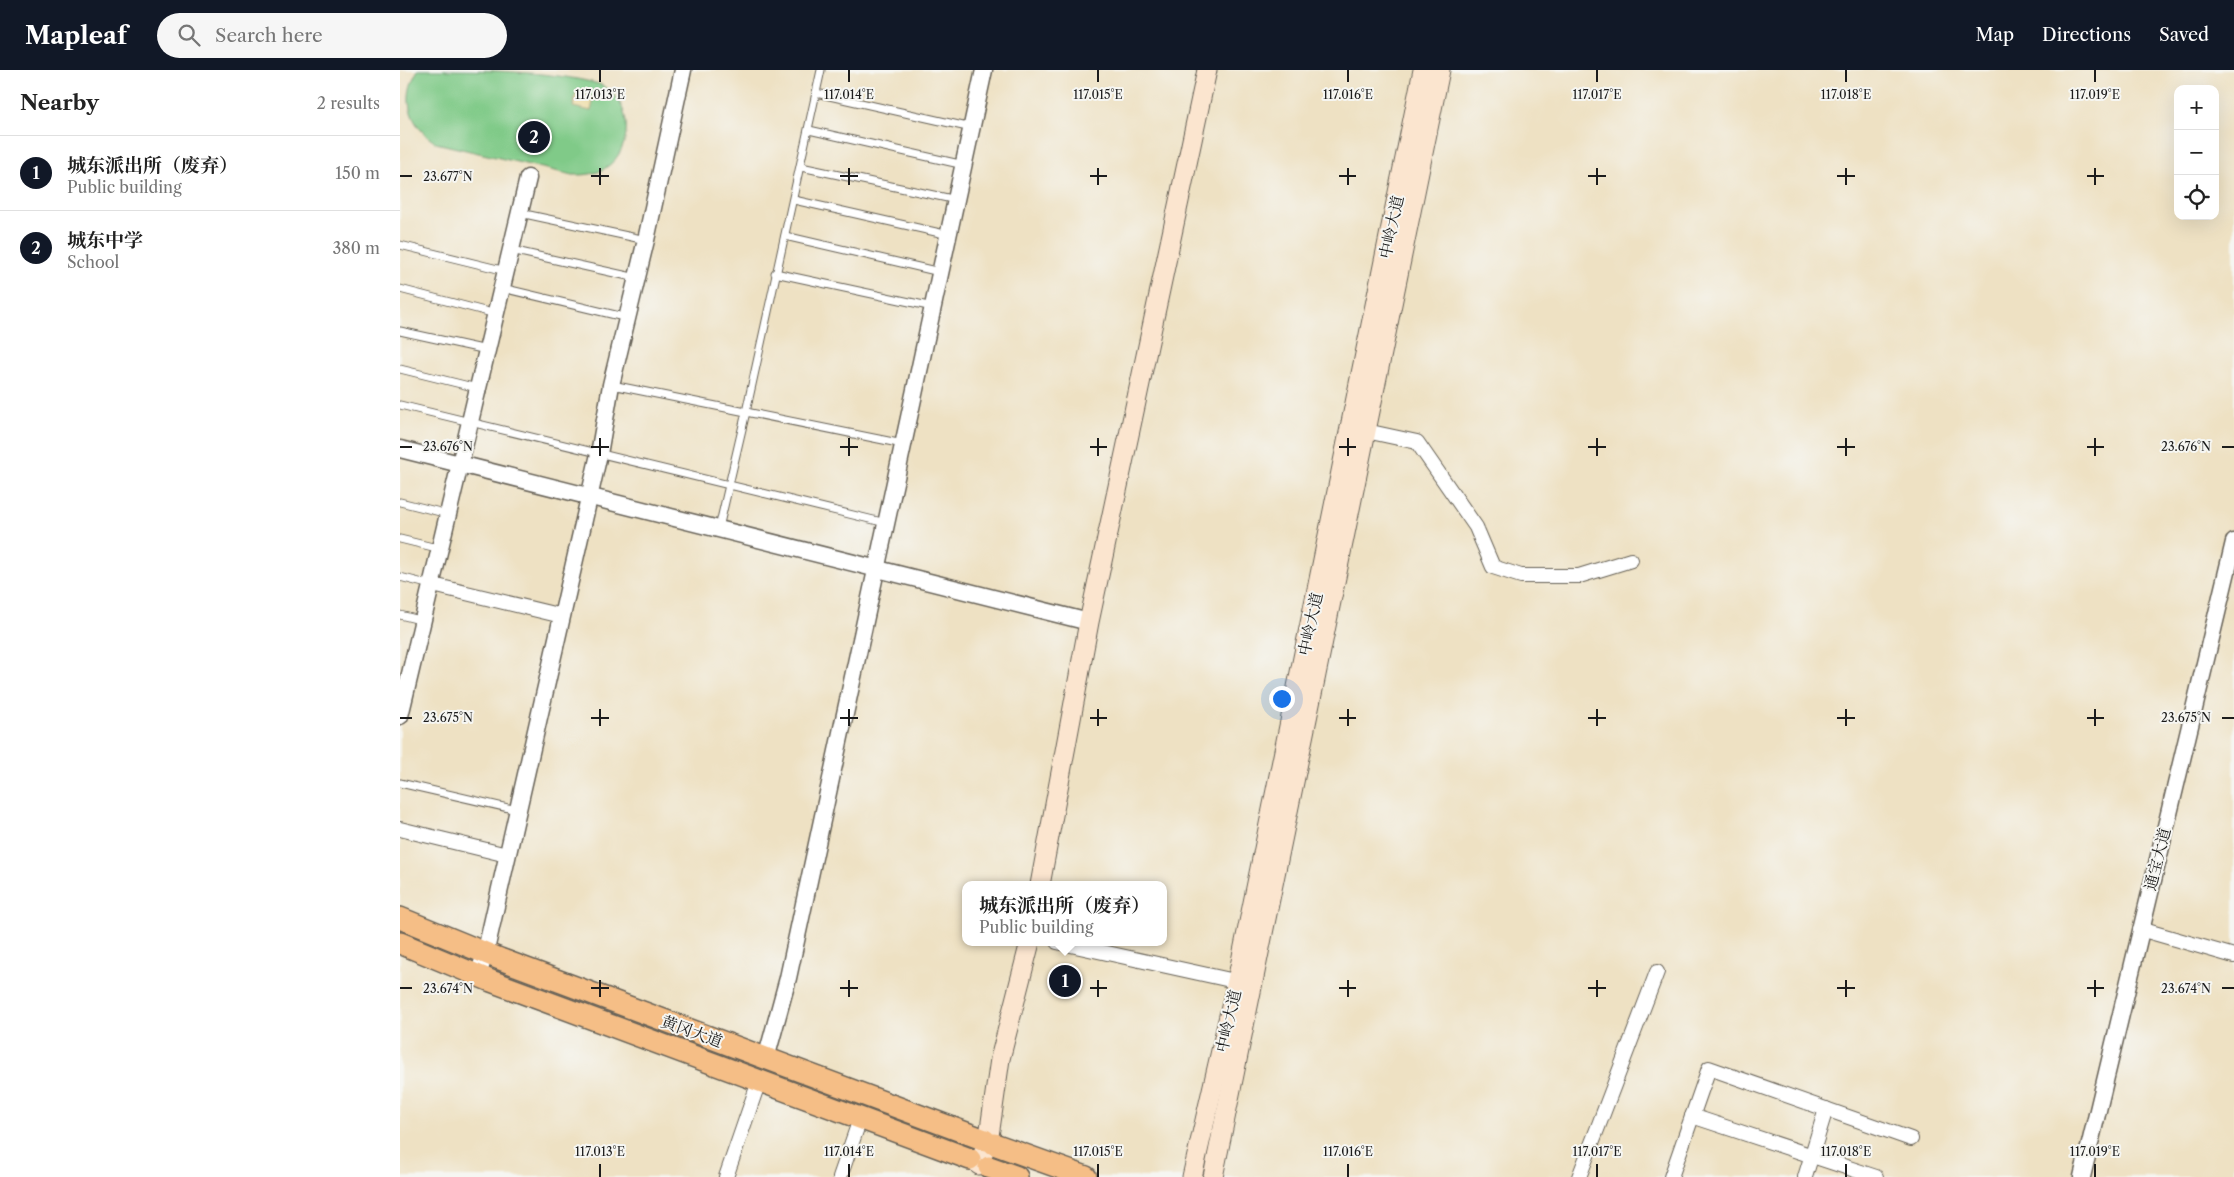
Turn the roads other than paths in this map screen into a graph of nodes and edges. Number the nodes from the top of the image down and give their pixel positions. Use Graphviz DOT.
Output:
graph roads {
  1 [pos="683,70"];
  2 [pos="821,70"];
  3 [pos="984,70"];
  4 [pos="1207,70"];
  5 [pos="1423,70"];
  6 [pos="1440,70"];
  7 [pos="816,93"];
  8 [pos="972,128"];
  9 [pos="808,130"];
  10 [pos="965,165"];
  11 [pos="801,167"];
  12 [pos="528,178"];
  13 [pos="794,200"];
  14 [pos="957,200"];
  15 [pos="519,213"];
  16 [pos="949,235"];
  17 [pos="785,236"];
  18 [pos="646,240"];
  19 [pos="400,245"];
  20 [pos="510,250"];
  21 [pos="506,271"];
  22 [pos="775,273"];
  23 [pos="941,273"];
  24 [pos="636,278"];
  25 [pos="502,288"];
  26 [pos="400,289"];
  27 [pos="934,307"];
  28 [pos="496,314"];
  29 [pos="628,318"];
  30 [pos="400,331"];
  31 [pos="487,350"];
  32 [pos="400,369"];
  33 [pos="611,385"];
  34 [pos="478,388"];
  35 [pos="400,405"];
  36 [pos="746,412"];
  37 [pos="470,423"];
  38 [pos="1366,431"];
  39 [pos="904,444"];
  40 [pos="400,449"];
  41 [pos="599,454"];
  42 [pos="461,464"];
  43 [pos="729,486"];
  44 [pos="589,496"];
  45 [pos="400,502"];
  46 [pos="449,514"];
  47 [pos="887,523"];
  48 [pos="719,528"];
  49 [pos="400,539"];
  50 [pos="2234,542"];
  51 [pos="441,549"];
  52 [pos="1631,560"];
  53 [pos="878,568"];
  54 [pos="400,577"];
  55 [pos="433,585"];
  56 [pos="400,615"];
  57 [pos="562,616"];
  58 [pos="424,621"];
  59 [pos="1089,622"];
  60 [pos="400,716"];
  61 [pos="400,783"];
  62 [pos="517,810"];
  63 [pos="400,829"];
  64 [pos="507,855"];
  65 [pos="1041,881"];
  66 [pos="400,918"];
  67 [pos="2140,929"];
  68 [pos="400,943"];
  69 [pos="1029,946"];
  70 [pos="1075,946"];
  71 [pos="2234,956"];
  72 [pos="1657,972"];
  73 [pos="478,976"];
  74 [pos="1245,983"];
  75 [pos="767,1055"];
  76 [pos="758,1084"];
  77 [pos="1826,1109"];
  78 [pos="1692,1116"];
  79 [pos="859,1122"];
  80 [pos="1911,1139"];
  81 [pos="1812,1156"];
  82 [pos="978,1167"];
  83 [pos="726,1177"];
  84 [pos="840,1177"];
  85 [pos="1017,1177"];
  86 [pos="1086,1177"];
  87 [pos="1192,1177"];
  88 [pos="1213,1177"];
  89 [pos="1579,1177"];
  90 [pos="1671,1177"];
  91 [pos="1805,1177"];
  92 [pos="1876,1177"];
  93 [pos="2082,1177"];
  1 -- 18 [label="street"];
  2 -- 7 [label="lane"];
  3 -- 8 [label="street"];
  4 -- 59 [label="main road"];
  5 -- 74 [label="main road, 中岭大道"];
  6 -- 38 [label="main road, 中岭大道"];
  7 -- 8 [label="lane"];
  7 -- 9 [label="lane"];
  8 -- 10 [label="street"];
  9 -- 10 [label="lane"];
  9 -- 11 [label="lane"];
  10 -- 14 [label="street"];
  11 -- 13 [label="lane"];
  11 -- 14 [label="lane"];
  12 -- 15 [label="street"];
  13 -- 16 [label="lane"];
  13 -- 17 [label="lane"];
  14 -- 16 [label="street"];
  15 -- 18 [label="lane"];
  15 -- 20 [label="street"];
  16 -- 23 [label="street"];
  17 -- 22 [label="lane"];
  17 -- 23 [label="lane"];
  18 -- 24 [label="street"];
  19 -- 21 [label="lane"];
  20 -- 21 [label="street"];
  20 -- 24 [label="lane"];
  21 -- 25 [label="street"];
  22 -- 27 [label="lane"];
  22 -- 36 [label="lane"];
  23 -- 27 [label="street"];
  24 -- 29 [label="street"];
  25 -- 28 [label="street"];
  25 -- 29 [label="lane"];
  26 -- 28 [label="lane"];
  27 -- 39 [label="street"];
  28 -- 31 [label="street"];
  29 -- 33 [label="street"];
  30 -- 31 [label="lane"];
  31 -- 34 [label="street"];
  32 -- 34 [label="lane"];
  33 -- 36 [label="lane"];
  33 -- 41 [label="street"];
  34 -- 37 [label="street"];
  35 -- 37 [label="lane"];
  36 -- 39 [label="lane"];
  36 -- 43 [label="lane"];
  37 -- 41 [label="lane"];
  37 -- 42 [label="street"];
  38 -- 52 [label="street"];
  38 -- 74 [label="main road, 中岭大道"];
  39 -- 47 [label="street"];
  40 -- 42 [label="street"];
  41 -- 43 [label="lane"];
  41 -- 44 [label="street"];
  42 -- 44 [label="street"];
  42 -- 46 [label="street"];
  43 -- 47 [label="lane"];
  43 -- 48 [label="lane"];
  44 -- 48 [label="street"];
  44 -- 57 [label="street"];
  45 -- 46 [label="lane"];
  46 -- 51 [label="street"];
  47 -- 53 [label="street"];
  48 -- 53 [label="street"];
  49 -- 51 [label="lane"];
  50 -- 67 [label="street, 通宝大道"];
  51 -- 55 [label="street"];
  53 -- 59 [label="street"];
  53 -- 75 [label="street"];
  54 -- 55 [label="lane"];
  55 -- 57 [label="street"];
  55 -- 58 [label="street"];
  56 -- 58 [label="lane"];
  57 -- 62 [label="street"];
  58 -- 60 [label="street"];
  59 -- 65 [label="main road"];
  61 -- 62 [label="lane"];
  62 -- 64 [label="street"];
  63 -- 64 [label="street"];
  64 -- 73 [label="street"];
  66 -- 86 [label="main road, 黄冈大道"];
  67 -- 71 [label="street"];
  67 -- 93 [label="street, 通宝大道"];
  68 -- 82 [label="main road, 黄冈大道"];
  69 -- 82 [label="main road"];
  70 -- 74 [label="street"];
  72 -- 89 [label="street"];
  74 -- 87 [label="main road, 中岭大道"];
  74 -- 88 [label="main road, 中岭大道"];
  76 -- 83 [label="street"];
  77 -- 78 [label="street"];
  77 -- 80 [label="street"];
  77 -- 81 [label="street"];
  78 -- 81 [label="street"];
  78 -- 90 [label="street"];
  79 -- 84 [label="street"];
  81 -- 91 [label="street"];
  81 -- 92 [label="street"];
  82 -- 85 [label="main road, 黄冈大道"];
}
